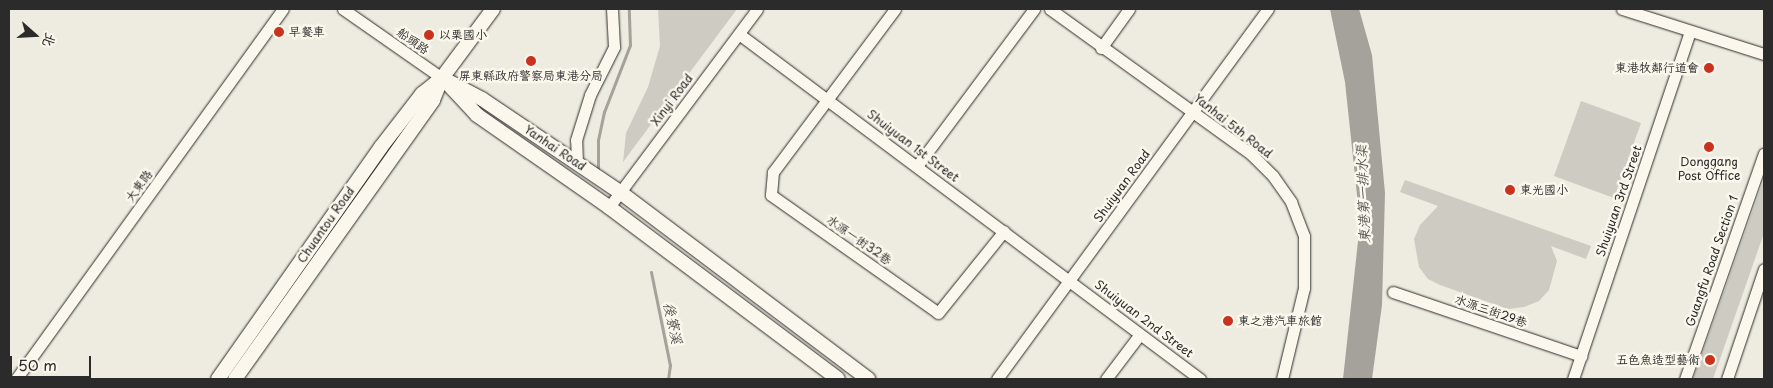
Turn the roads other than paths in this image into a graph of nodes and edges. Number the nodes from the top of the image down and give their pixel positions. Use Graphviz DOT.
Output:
graph roads {
  1 [pos="284,9"];
  2 [pos="343,9"];
  3 [pos="493,9"];
  4 [pos="612,9"];
  5 [pos="757,9"];
  6 [pos="895,9"];
  7 [pos="1034,9"];
  8 [pos="1050,9"];
  9 [pos="1129,9"];
  10 [pos="1268,9"];
  11 [pos="1622,9"];
  12 [pos="1690,31"];
  13 [pos="739,34"];
  14 [pos="1101,48"];
  15 [pos="1764,54"];
  16 [pos="442,78"];
  17 [pos="828,100"];
  18 [pos="1193,111"];
  19 [pos="1764,152"];
  20 [pos="577,163"];
  21 [pos="916,166"];
  22 [pos="620,192"];
  23 [pos="609,207"];
  24 [pos="1004,231"];
  25 [pos="1764,269"];
  26 [pos="1071,281"];
  27 [pos="1393,292"];
  28 [pos="1140,334"];
  29 [pos="1581,356"];
  30 [pos="16,379"];
  31 [pos="218,379"];
  32 [pos="235,379"];
  33 [pos="838,379"];
  34 [pos="868,379"];
  35 [pos="998,379"];
  36 [pos="1106,379"];
  37 [pos="1200,379"];
  38 [pos="1282,379"];
  39 [pos="1573,379"];
  40 [pos="1685,379"];
  41 [pos="1727,379"];
  1 -- 30 [label="street, 大東路"];
  2 -- 16 [label="street, 船頭路"];
  3 -- 16 [label="main road, Chuantou Road"];
  4 -- 20 [label="street"];
  5 -- 13 [label="street, Xinyi Road"];
  6 -- 17 [label="street"];
  7 -- 21 [label="street"];
  8 -- 14 [label="street, Yanhai 5th Road"];
  9 -- 14 [label="street"];
  10 -- 18 [label="street, Shuiyuan Road"];
  11 -- 12 [label="street"];
  12 -- 15 [label="street"];
  12 -- 29 [label="street, Shuiyuan 3rd Street"];
  13 -- 17 [label="street, Shuiyuan 1st Street"];
  13 -- 22 [label="street, Xinyi Road"];
  14 -- 18 [label="street, Yanhai 5th Road"];
  16 -- 20 [label="main road, Yanhai Road"];
  16 -- 23 [label="main road, Yanhai Road"];
  16 -- 31 [label="main road, Chuantou Road"];
  16 -- 32 [label="main road, Chuantou Road"];
  17 -- 21 [label="street, Shuiyuan 1st Street"];
  17 -- 24 [label="street, 水源一街32巷"];
  18 -- 26 [label="street, Shuiyuan Road"];
  18 -- 38 [label="street, Yanhai 5th Road"];
  19 -- 40 [label="street, Guangfu Road Section 1"];
  20 -- 22 [label="main road, Yanhai Road"];
  21 -- 24 [label="street, Shuiyuan 1st Street"];
  22 -- 23 [label="street, Xinyi Road"];
  22 -- 34 [label="main road, Yanhai Road"];
  23 -- 33 [label="main road, Yanhai Road"];
  24 -- 26 [label="street, Shuiyuan 1st Street"];
  25 -- 41 [label="street"];
  26 -- 28 [label="street, Shuiyuan 2nd Street"];
  26 -- 35 [label="street, Shuiyuan Road"];
  27 -- 29 [label="street, 水源三街29巷"];
  28 -- 36 [label="street"];
  28 -- 37 [label="street, Shuiyuan 2nd Street"];
  29 -- 39 [label="street, Shuiyuan 3rd Street"];
}
